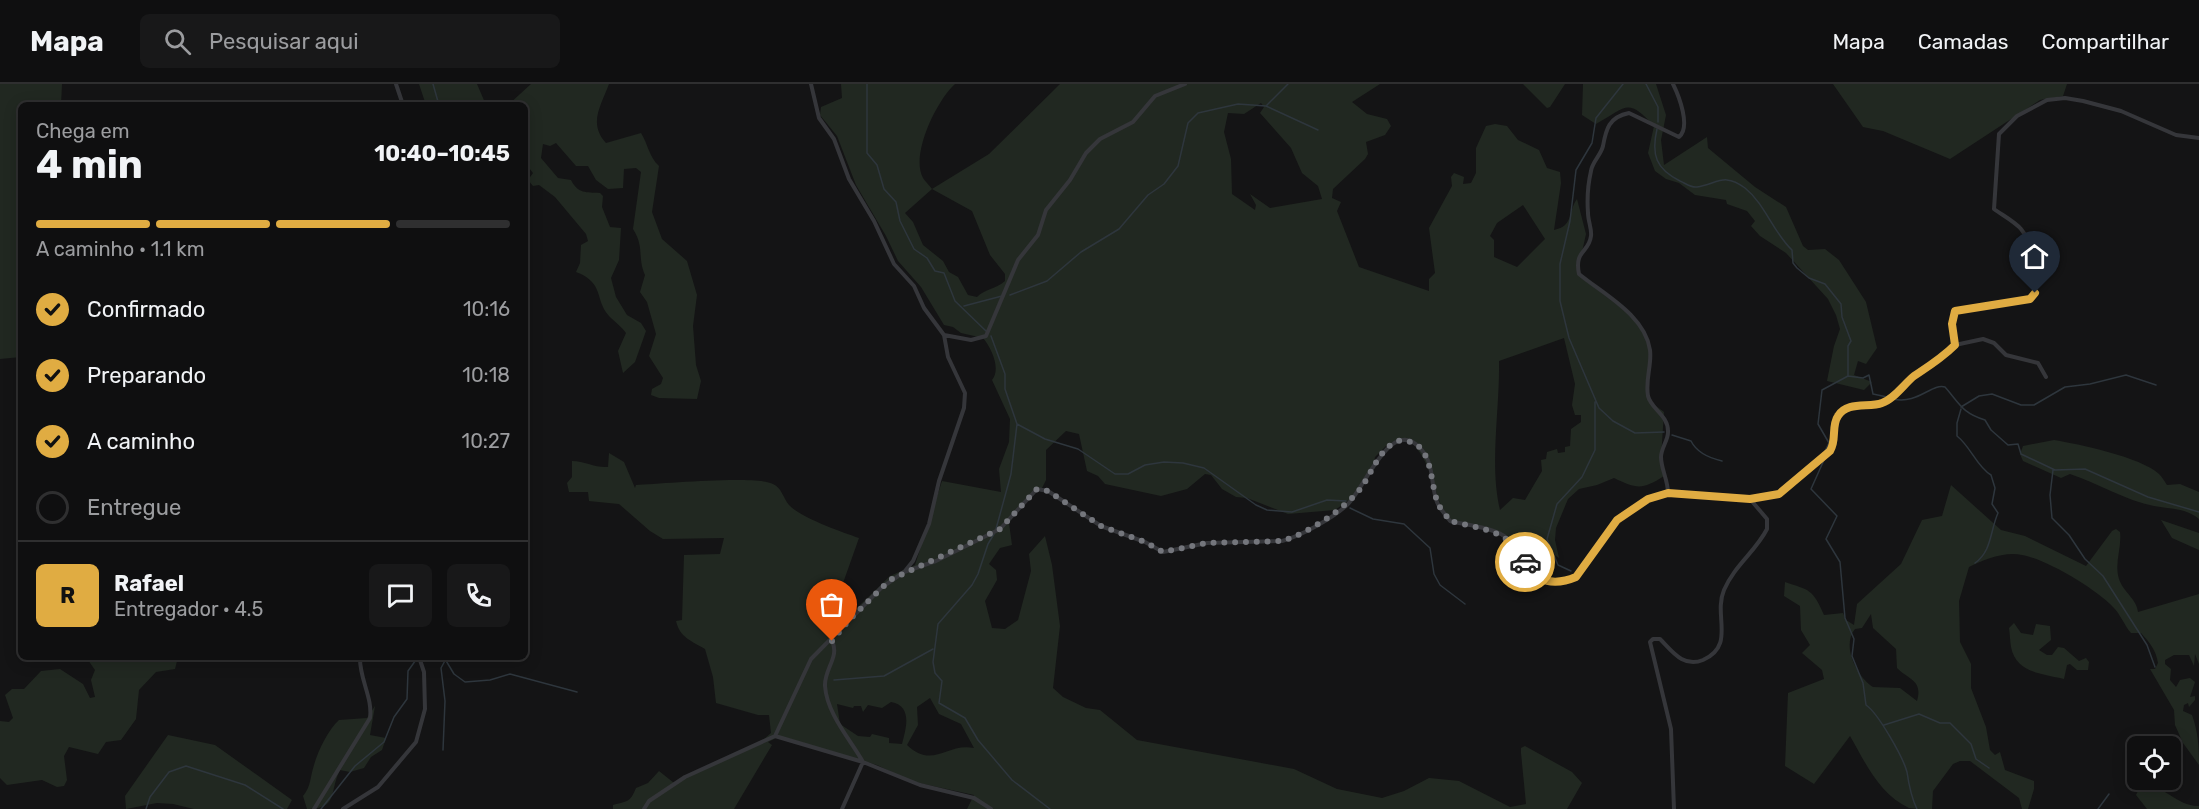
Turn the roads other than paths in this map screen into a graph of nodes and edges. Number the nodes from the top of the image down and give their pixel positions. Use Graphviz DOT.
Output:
graph roads {
  1 [pos="396,84"];
  2 [pos="811,84"];
  3 [pos="1185,84"];
  4 [pos="1673,84"];
  5 [pos="402,102"];
  6 [pos="2199,138"];
  7 [pos="944,335"];
  8 [pos="1955,345"];
  9 [pos="2046,377"];
  10 [pos="1668,493"];
  11 [pos="1750,499"];
  12 [pos="904,572"];
  13 [pos="832,641"];
  14 [pos="360,660"];
  15 [pos="421,660"];
  16 [pos="775,736"];
  17 [pos="863,762"];
  18 [pos="314,809"];
  19 [pos="343,809"];
  20 [pos="644,809"];
  21 [pos="842,809"];
  22 [pos="991,809"];
  23 [pos="1674,809"];
  1 -- 5 [label="street"];
  2 -- 7 [label="street"];
  3 -- 7 [label="street"];
  4 -- 10 [label="street"];
  6 -- 8 [label="street"];
  7 -- 12 [label="street"];
  8 -- 9 [label="street"];
  8 -- 11 [label="street"];
  10 -- 11 [label="street"];
  10 -- 12 [label="street"];
  11 -- 23 [label="street"];
  12 -- 13 [label="street"];
  13 -- 16 [label="street"];
  13 -- 17 [label="street"];
  14 -- 18 [label="street"];
  15 -- 19 [label="street"];
  16 -- 17 [label="street"];
  16 -- 20 [label="street"];
  17 -- 21 [label="street"];
  17 -- 22 [label="street"];
}
